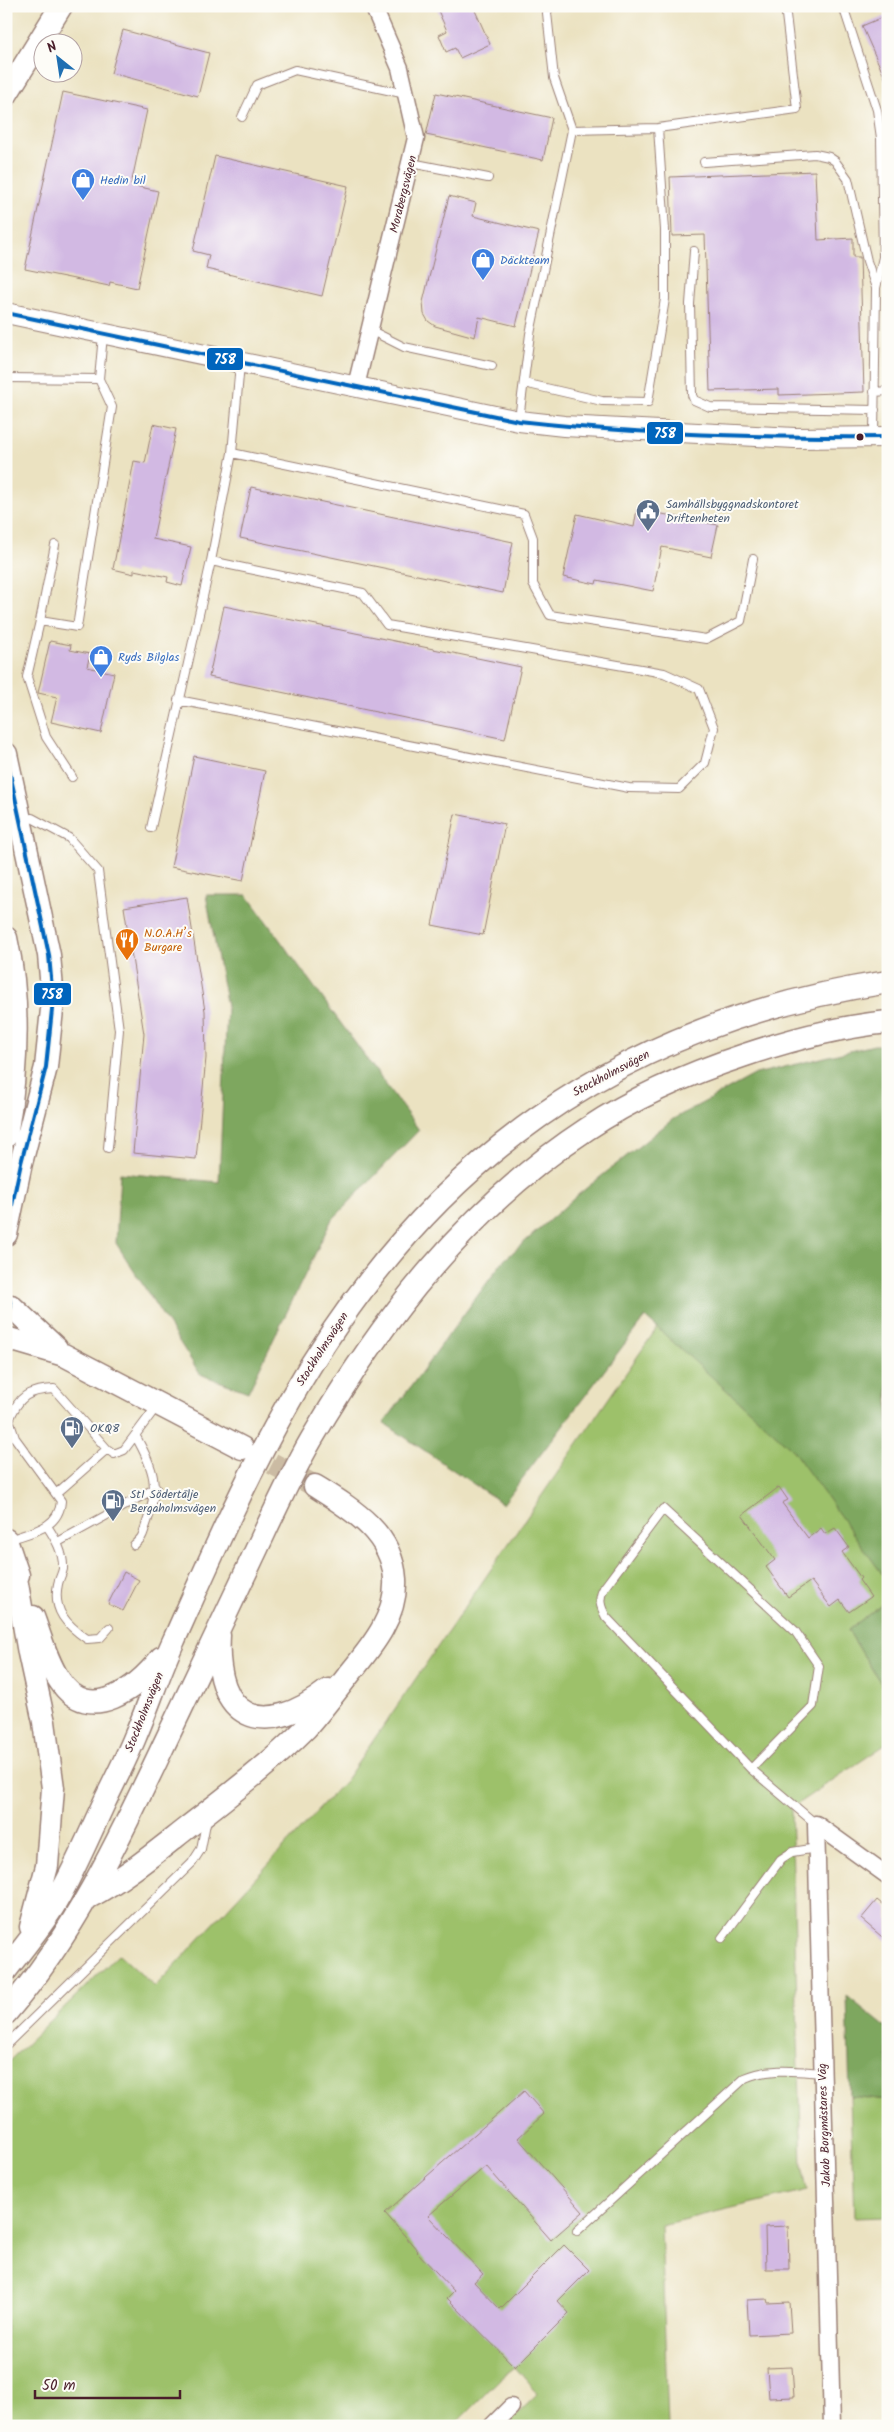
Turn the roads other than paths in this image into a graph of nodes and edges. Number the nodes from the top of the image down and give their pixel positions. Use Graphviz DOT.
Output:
graph roads {
  1 [pos="61,6"];
  2 [pos="372,6"];
  3 [pos="549,6"];
  4 [pos="785,6"];
  5 [pos="843,6"];
  6 [pos="406,94"];
  7 [pos="6,96"];
  8 [pos="242,117"];
  9 [pos="658,128"];
  10 [pos="572,130"];
  11 [pos="704,162"];
  12 [pos="411,163"];
  13 [pos="488,178"];
  14 [pos="694,251"];
  15 [pos="876,288"];
  16 [pos="7,314"];
  17 [pos="370,330"];
  18 [pos="103,333"];
  19 [pos="241,362"];
  20 [pos="492,366"];
  21 [pos="6,378"];
  22 [pos="99,379"];
  23 [pos="524,383"];
  24 [pos="356,386"];
  25 [pos="888,391"];
  26 [pos="874,392"];
  27 [pos="875,410"];
  28 [pos="519,421"];
  29 [pos="881,438"];
  30 [pos="232,453"];
  31 [pos="55,545"];
  32 [pos="752,559"];
  33 [pos="211,561"];
  34 [pos="40,621"];
  35 [pos="178,700"];
  36 [pos="6,754"];
  37 [pos="72,777"];
  38 [pos="13,821"];
  39 [pos="151,828"];
  40 [pos="6,938"];
  41 [pos="888,982"];
  42 [pos="888,1022"];
  43 [pos="6,1136"];
  44 [pos="108,1148"];
  45 [pos="6,1234"];
  46 [pos="8,1306"];
  47 [pos="6,1338"];
  48 [pos="64,1355"];
  49 [pos="158,1404"];
  50 [pos="135,1436"];
  51 [pos="242,1448"];
  52 [pos="107,1449"];
  53 [pos="315,1486"];
  54 [pos="156,1488"];
  55 [pos="57,1493"];
  56 [pos="47,1526"];
  57 [pos="58,1542"];
  58 [pos="134,1545"];
  59 [pos="9,1547"];
  60 [pos="110,1628"];
  61 [pos="220,1628"];
  62 [pos="171,1645"];
  63 [pos="351,1673"];
  64 [pos="751,1770"];
  65 [pos="209,1811"];
  66 [pos="816,1824"];
  67 [pos="817,1848"];
  68 [pos="888,1876"];
  69 [pos="89,1897"];
  70 [pos="722,1938"];
  71 [pos="24,1947"];
  72 [pos="6,1970"];
  73 [pos="6,2013"];
  74 [pos="6,2045"];
  75 [pos="823,2073"];
  76 [pos="577,2231"];
  77 [pos="512,2407"];
  78 [pos="492,2426"];
  79 [pos="832,2426"];
  1 -- 7 [label="main road"];
  2 -- 6 [label="street, Morabergsvägen"];
  3 -- 10 [label="lane"];
  4 -- 9 [label="lane"];
  5 -- 15 [label="lane"];
  6 -- 8 [label="lane"];
  6 -- 12 [label="street, Morabergsvägen"];
  9 -- 10 [label="lane"];
  9 -- 23 [label="lane"];
  10 -- 23 [label="lane"];
  11 -- 15 [label="lane"];
  12 -- 13 [label="lane"];
  12 -- 17 [label="street, Morabergsvägen"];
  14 -- 27 [label="lane"];
  15 -- 26 [label="lane"];
  16 -- 18 [label="street"];
  17 -- 20 [label="lane"];
  17 -- 24 [label="street, Morabergsvägen"];
  18 -- 19 [label="street"];
  18 -- 22 [label="lane"];
  19 -- 24 [label="street"];
  19 -- 30 [label="lane"];
  21 -- 22 [label="lane"];
  22 -- 34 [label="lane"];
  23 -- 28 [label="lane"];
  24 -- 28 [label="street"];
  25 -- 26 [label="lane"];
  26 -- 27 [label="lane"];
  27 -- 29 [label="lane"];
  28 -- 29 [label="street"];
  30 -- 32 [label="lane"];
  30 -- 33 [label="lane"];
  31 -- 34 [label="lane"];
  33 -- 35 [label="lane"];
  33 -- 35 [label="lane"];
  34 -- 37 [label="lane"];
  35 -- 39 [label="lane"];
  36 -- 38 [label="main road"];
  38 -- 44 [label="lane"];
  38 -- 45 [label="main road"];
  40 -- 43 [label="main road"];
  41 -- 62 [label="main road, Stockholmsvägen"];
  42 -- 61 [label="main road"];
  46 -- 48 [label="main road"];
  47 -- 48 [label="main road"];
  48 -- 49 [label="main road"];
  49 -- 50 [label="lane"];
  49 -- 51 [label="main road"];
  50 -- 52 [label="lane"];
  50 -- 54 [label="lane"];
  52 -- 55 [label="lane"];
  52 -- 55 [label="lane"];
  53 -- 63 [label="main road"];
  54 -- 57 [label="lane"];
  54 -- 58 [label="lane"];
  55 -- 56 [label="lane"];
  56 -- 57 [label="lane"];
  56 -- 59 [label="lane"];
  57 -- 60 [label="lane"];
  59 -- 62 [label="main road"];
  59 -- 71 [label="main road"];
  61 -- 63 [label="main road"];
  61 -- 69 [label="main road"];
  62 -- 71 [label="main road, Stockholmsvägen"];
  63 -- 65 [label="main road"];
  64 -- 64 [label="lane"];
  64 -- 66 [label="lane"];
  65 -- 69 [label="main road"];
  65 -- 74 [label="lane"];
  66 -- 67 [label="street, Jakob Borgmästares Väg"];
  66 -- 68 [label="street"];
  67 -- 70 [label="lane"];
  67 -- 75 [label="street, Jakob Borgmästares Väg"];
  69 -- 73 [label="main road"];
  71 -- 72 [label="main road, Stockholmsvägen"];
  75 -- 76 [label="lane"];
  75 -- 79 [label="street, Jakob Borgmästares Väg"];
  77 -- 78 [label="street"];
}
